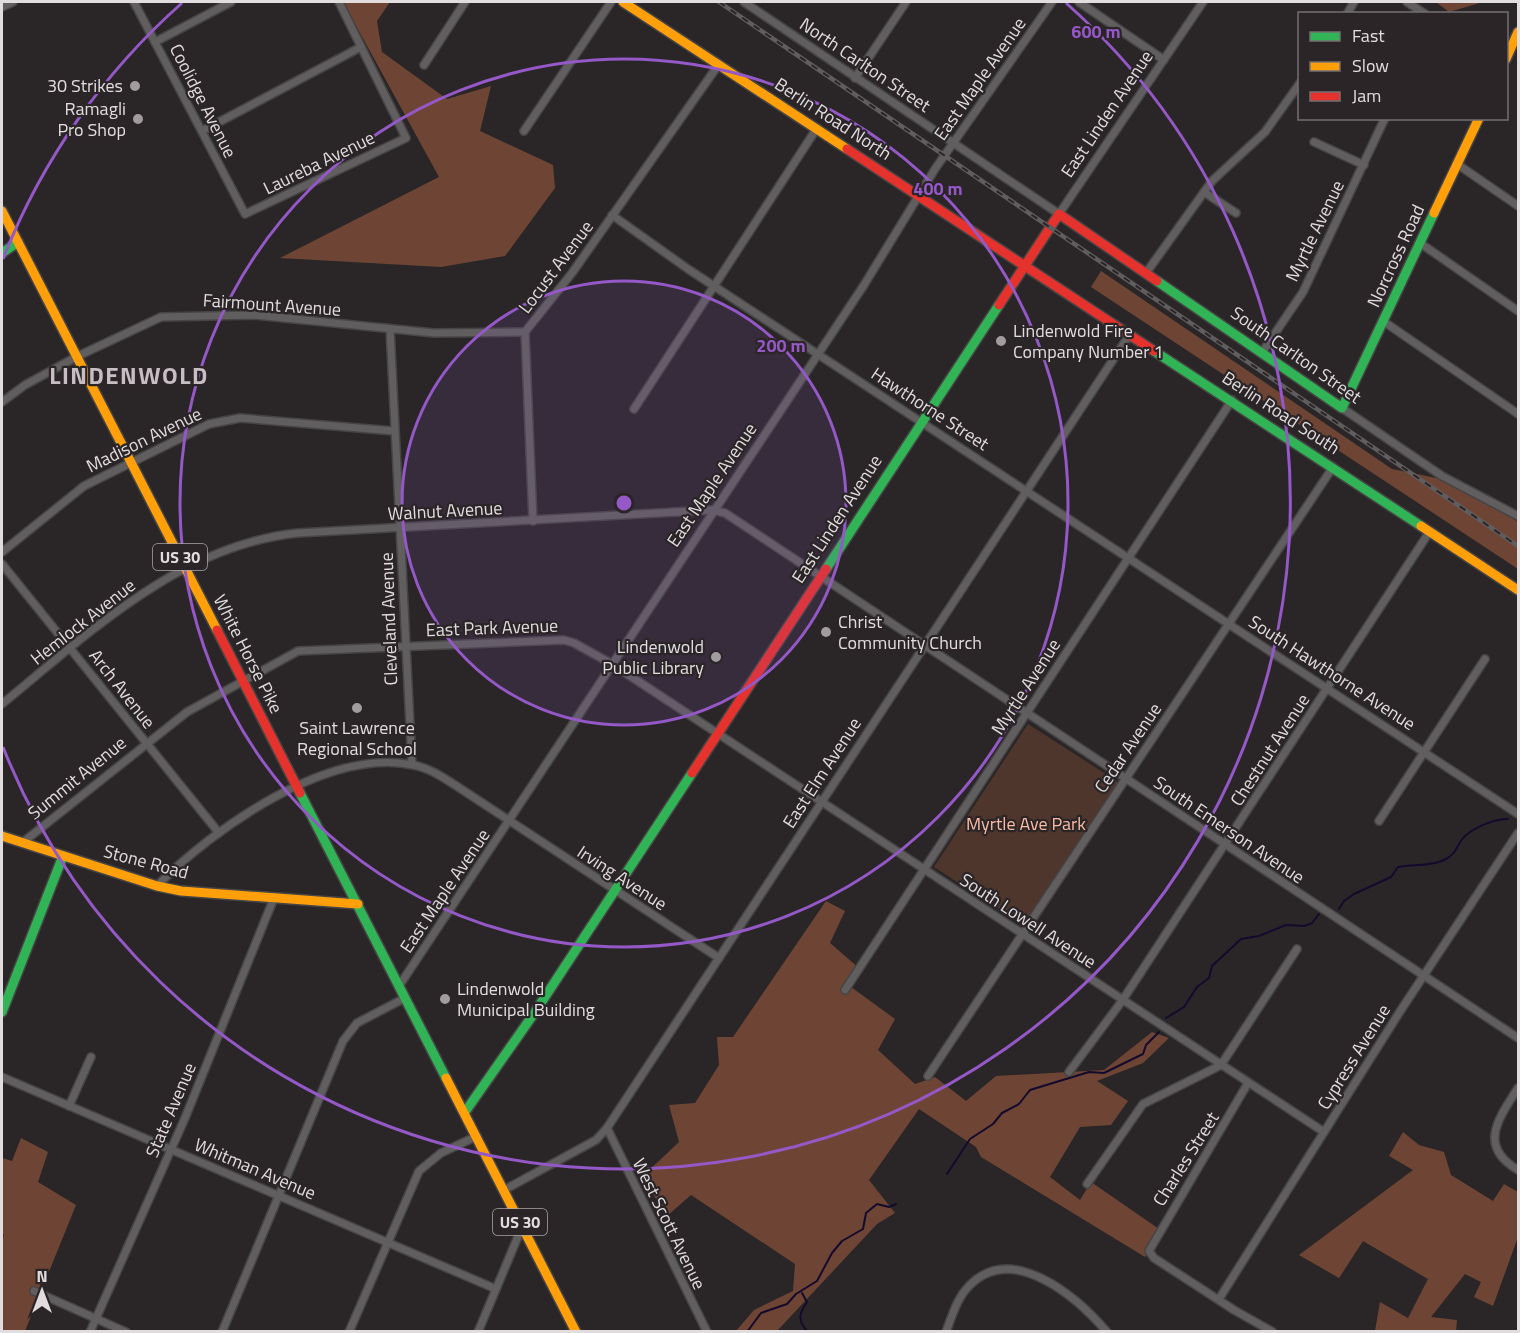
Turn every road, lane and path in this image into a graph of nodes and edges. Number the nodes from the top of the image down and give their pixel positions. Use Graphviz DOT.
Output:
graph roads {
  1 [pos="13,2"];
  2 [pos="134,2"];
  3 [pos="231,2"];
  4 [pos="339,2"];
  5 [pos="465,2"];
  6 [pos="611,2"];
  7 [pos="623,2"];
  8 [pos="744,2"];
  9 [pos="759,2"];
  10 [pos="906,2"];
  11 [pos="1052,2"];
  12 [pos="1079,2"];
  13 [pos="1203,2"];
  14 [pos="1407,2"];
  15 [pos="2,7"];
  16 [pos="754,9"];
  17 [pos="1422,12"];
  18 [pos="1518,32"];
  19 [pos="155,42"];
  20 [pos="362,47"];
  21 [pos="1508,54"];
  22 [pos="1164,60"];
  23 [pos="719,64"];
  24 [pos="424,65"];
  25 [pos="855,78"];
  26 [pos="1298,84"];
  27 [pos="1384,120"];
  28 [pos="1478,120"];
  29 [pos="818,128"];
  30 [pos="202,130"];
  31 [pos="524,130"];
  32 [pos="1314,142"];
  33 [pos="954,143"];
  34 [pos="1457,164"];
  35 [pos="1364,165"];
  36 [pos="1204,192"];
  37 [pos="919,195"];
  38 [pos="1518,206"];
  39 [pos="2,211"];
  40 [pos="1236,213"];
  41 [pos="245,214"];
  42 [pos="1059,214"];
  43 [pos="612,215"];
  44 [pos="18,242"];
  45 [pos="1420,243"];
  46 [pos="2,253"];
  47 [pos="1024,264"];
  48 [pos="1146,273"];
  49 [pos="715,286"];
  50 [pos="1518,310"];
  51 [pos="1383,321"];
  52 [pos="390,329"];
  53 [pos="525,332"];
  54 [pos="1130,334"];
  55 [pos="1263,351"];
  56 [pos="818,354"];
  57 [pos="78,356"];
  58 [pos="1232,400"];
  59 [pos="2,402"];
  60 [pos="1342,408"];
  61 [pos="634,409"];
  62 [pos="1518,414"];
  63 [pos="921,422"];
  64 [pos="394,431"];
  65 [pos="131,462"];
  66 [pos="1333,466"];
  67 [pos="1028,491"];
  68 [pos="712,510"];
  69 [pos="1518,516"];
  70 [pos="533,521"];
  71 [pos="400,529"];
  72 [pos="1430,531"];
  73 [pos="2,552"];
  74 [pos="1129,557"];
  75 [pos="2,564"];
  76 [pos="187,569"];
  77 [pos="819,576"];
  78 [pos="1518,590"];
  79 [pos="1229,623"];
  80 [pos="570,642"];
  81 [pos="405,646"];
  82 [pos="923,646"];
  83 [pos="70,649"];
  84 [pos="1485,659"];
  85 [pos="612,664"];
  86 [pos="243,680"];
  87 [pos="1328,690"];
  88 [pos="2,704"];
  89 [pos="1026,714"];
  90 [pos="717,733"];
  91 [pos="145,743"];
  92 [pos="1426,753"];
  93 [pos="412,765"];
  94 [pos="1125,780"];
  95 [pos="298,787"];
  96 [pos="821,802"];
  97 [pos="1518,814"];
  98 [pos="509,821"];
  99 [pos="1379,821"];
  100 [pos="219,833"];
  101 [pos="1518,833"];
  102 [pos="2,836"];
  103 [pos="22,843"];
  104 [pos="1226,846"];
  105 [pos="63,856"];
  106 [pos="924,871"];
  107 [pos="157,886"];
  108 [pos="614,890"];
  109 [pos="274,898"];
  110 [pos="358,904"];
  111 [pos="1022,935"];
  112 [pos="1296,949"];
  113 [pos="718,958"];
  114 [pos="1424,976"];
  115 [pos="399,986"];
  116 [pos="845,990"];
  117 [pos="405,998"];
  118 [pos="1122,1001"];
  119 [pos="2,1012"];
  120 [pos="1518,1038"];
  121 [pos="91,1057"];
  122 [pos="1221,1065"];
  123 [pos="1069,1072"];
  124 [pos="928,1076"];
  125 [pos="2,1077"];
  126 [pos="1248,1083"];
  127 [pos="1518,1088"];
  128 [pos="69,1106"];
  129 [pos="465,1112"];
  130 [pos="607,1128"];
  131 [pos="1324,1132"];
  132 [pos="477,1136"];
  133 [pos="170,1150"];
  134 [pos="1518,1170"];
  135 [pos="1087,1184"];
  136 [pos="504,1190"];
  137 [pos="279,1196"];
  138 [pos="522,1227"];
  139 [pos="387,1242"];
  140 [pos="496,1289"];
  141 [pos="34,1291"];
  142 [pos="1220,1299"];
  143 [pos="96,1318"];
  144 [pos="90,1332"];
  145 [pos="126,1332"];
  146 [pos="222,1332"];
  147 [pos="349,1332"];
  148 [pos="478,1332"];
  149 [pos="576,1332"];
  150 [pos="706,1332"];
  151 [pos="946,1332"];
  152 [pos="1107,1332"];
  153 [pos="1273,1332"];
  1 -- 15 [label="street"];
  2 -- 19 [label="street, Coolidge Avenue"];
  3 -- 19 [label="street"];
  4 -- 20 [label="street"];
  5 -- 24 [label="street"];
  6 -- 31 [label="street"];
  7 -- 23 [label="main road, Berlin Road North"];
  8 -- 16 [label="street, North Carlton Street"];
  9 -- 16 [label="street"];
  10 -- 25 [label="street"];
  11 -- 33 [label="street, East Maple Avenue"];
  12 -- 22 [label="street"];
  13 -- 22 [label="street, East Linden Avenue"];
  14 -- 17 [label="street"];
  16 -- 25 [label="street, North Carlton Street"];
  18 -- 21 [label="main road"];
  19 -- 30 [label="street, Coolidge Avenue"];
  20 -- 30 [label="street"];
  20 -- 41 [label="street, Laureba Avenue"];
  22 -- 42 [label="street, East Linden Avenue"];
  23 -- 29 [label="main road, Berlin Road North"];
  23 -- 43 [label="street, Locust Avenue"];
  25 -- 33 [label="street, North Carlton Street"];
  26 -- 36 [label="street"];
  27 -- 35 [label="street, Myrtle Avenue"];
  28 -- 34 [label="main road, Norcross Road"];
  29 -- 37 [label="main road, Berlin Road North"];
  29 -- 49 [label="street"];
  30 -- 41 [label="street, Coolidge Avenue"];
  32 -- 35 [label="street"];
  33 -- 37 [label="street, East Maple Avenue"];
  33 -- 42 [label="street, North Carlton Street"];
  34 -- 38 [label="street"];
  34 -- 45 [label="main road, Norcross Road"];
  35 -- 55 [label="street, Myrtle Avenue"];
  36 -- 40 [label="street"];
  36 -- 48 [label="street"];
  37 -- 47 [label="main road, Berlin Road North"];
  37 -- 56 [label="street, East Maple Avenue"];
  39 -- 44 [label="main road, White Horse Pike / US 30"];
  42 -- 47 [label="main road, East Linden Avenue"];
  42 -- 48 [label="main road, South Carlton Street"];
  43 -- 49 [label="street, Hawthorne Street"];
  43 -- 53 [label="street, Locust Avenue"];
  44 -- 46 [label="main road"];
  44 -- 57 [label="main road, White Horse Pike / US 30"];
  45 -- 50 [label="street"];
  45 -- 51 [label="main road, Norcross Road"];
  47 -- 54 [label="main road, Berlin Road South"];
  47 -- 63 [label="main road, East Linden Avenue"];
  48 -- 55 [label="main road, South Carlton Street"];
  49 -- 56 [label="street, Hawthorne Street"];
  49 -- 61 [label="street"];
  51 -- 60 [label="main road, Norcross Road"];
  51 -- 62 [label="street"];
  52 -- 53 [label="street, Fairmount Avenue"];
  52 -- 57 [label="street, Fairmount Avenue"];
  52 -- 64 [label="street, Cleveland Avenue"];
  53 -- 70 [label="street, Locust Avenue"];
  54 -- 58 [label="main road, Berlin Road South"];
  54 -- 67 [label="street, East Elm Avenue"];
  55 -- 60 [label="main road, South Carlton Street"];
  56 -- 63 [label="street, Hawthorne Street"];
  56 -- 68 [label="street, East Maple Avenue"];
  57 -- 59 [label="street, Fairmount Avenue"];
  57 -- 65 [label="main road, White Horse Pike / US 30"];
  58 -- 66 [label="main road, Berlin Road South"];
  58 -- 74 [label="street, Myrtle Avenue"];
  60 -- 69 [label="street, South Carlton Street"];
  63 -- 67 [label="street, Hawthorne Street"];
  63 -- 77 [label="main road, East Linden Avenue"];
  64 -- 65 [label="street, Madison Avenue"];
  64 -- 71 [label="street, Cleveland Avenue"];
  65 -- 73 [label="street, Madison Avenue"];
  65 -- 76 [label="main road, White Horse Pike / US 30"];
  66 -- 72 [label="main road, Berlin Road South"];
  66 -- 79 [label="street, Cedar Avenue"];
  67 -- 74 [label="street, Hawthorne Street"];
  67 -- 82 [label="street, East Elm Avenue"];
  68 -- 70 [label="street, Walnut Avenue"];
  68 -- 77 [label="street, South Emerson Avenue"];
  68 -- 85 [label="street, East Maple Avenue"];
  70 -- 71 [label="street, Walnut Avenue"];
  71 -- 76 [label="street, Walnut Avenue"];
  71 -- 81 [label="street, Cleveland Avenue"];
  72 -- 78 [label="main road, Berlin Road South"];
  72 -- 87 [label="street, Chestnut Avenue"];
  74 -- 79 [label="street, South Hawthorne Avenue"];
  74 -- 89 [label="street, Myrtle Avenue"];
  75 -- 83 [label="street, Arch Avenue"];
  76 -- 83 [label="street, Hemlock Avenue"];
  76 -- 86 [label="main road, White Horse Pike / US 30"];
  77 -- 82 [label="street, South Emerson Avenue"];
  77 -- 90 [label="main road, East Linden Avenue"];
  79 -- 87 [label="street, South Hawthorne Avenue"];
  79 -- 94 [label="street, Cedar Avenue"];
  80 -- 81 [label="street, East Park Avenue"];
  80 -- 85 [label="street, South Lowell Avenue"];
  81 -- 86 [label="street, East Park Avenue"];
  81 -- 93 [label="street, Cleveland Avenue"];
  82 -- 89 [label="street, South Emerson Avenue"];
  82 -- 96 [label="street, East Elm Avenue"];
  83 -- 88 [label="street, Hemlock Avenue"];
  83 -- 91 [label="street, Arch Avenue"];
  84 -- 92 [label="street"];
  85 -- 90 [label="street, South Lowell Avenue"];
  85 -- 98 [label="street, East Maple Avenue"];
  86 -- 91 [label="street, Summit Avenue"];
  86 -- 95 [label="main road, White Horse Pike / US 30"];
  87 -- 92 [label="street, South Hawthorne Avenue"];
  87 -- 104 [label="street, Chestnut Avenue"];
  89 -- 94 [label="street, South Emerson Avenue"];
  89 -- 106 [label="street, Myrtle Avenue"];
  90 -- 96 [label="street, South Lowell Avenue"];
  90 -- 108 [label="main road, East Linden Avenue"];
  91 -- 100 [label="street, Arch Avenue"];
  91 -- 103 [label="street, Summit Avenue"];
  92 -- 97 [label="street, South Hawthorne Avenue"];
  92 -- 99 [label="street"];
  93 -- 95 [label="street"];
  93 -- 98 [label="street, Irving Avenue"];
  94 -- 104 [label="street, South Emerson Avenue"];
  94 -- 111 [label="street, Cedar Avenue"];
  95 -- 100 [label="street"];
  95 -- 110 [label="main road, White Horse Pike / US 30"];
  96 -- 106 [label="street, South Lowell Avenue"];
  96 -- 113 [label="street, East Elm Avenue"];
  98 -- 108 [label="street, Irving Avenue"];
  98 -- 115 [label="street, East Maple Avenue"];
  100 -- 107 [label="street"];
  101 -- 114 [label="street, Cypress Avenue"];
  102 -- 103 [label="main road, Stone Road"];
  103 -- 105 [label="main road, Stone Road"];
  104 -- 114 [label="street, South Emerson Avenue"];
  104 -- 118 [label="street, Chestnut Avenue"];
  105 -- 107 [label="main road, Stone Road"];
  105 -- 119 [label="main road"];
  106 -- 111 [label="street, South Lowell Avenue"];
  106 -- 116 [label="street, Myrtle Avenue"];
  107 -- 109 [label="main road, Stone Road"];
  108 -- 113 [label="street, Irving Avenue"];
  108 -- 129 [label="main road, East Linden Avenue"];
  109 -- 110 [label="main road, Stone Road"];
  109 -- 133 [label="street, State Avenue"];
  110 -- 115 [label="main road, White Horse Pike / US 30"];
  111 -- 118 [label="street, South Lowell Avenue"];
  111 -- 124 [label="street, Cedar Avenue"];
  112 -- 122 [label="street"];
  113 -- 130 [label="street, East Elm Avenue"];
  114 -- 120 [label="street, South Emerson Avenue"];
  114 -- 131 [label="street, Cypress Avenue"];
  115 -- 117 [label="main road, White Horse Pike / US 30"];
  117 -- 129 [label="main road, White Horse Pike / US 30"];
  117 -- 137 [label="street"];
  118 -- 122 [label="street, South Lowell Avenue"];
  118 -- 123 [label="street, Chestnut Avenue"];
  121 -- 128 [label="street"];
  122 -- 126 [label="street, South Lowell Avenue"];
  122 -- 135 [label="street"];
  125 -- 128 [label="street, Whitman Avenue"];
  126 -- 131 [label="street, South Lowell Avenue"];
  126 -- 142 [label="street, Charles Street"];
  127 -- 134 [label="street"];
  128 -- 133 [label="street, Whitman Avenue"];
  129 -- 132 [label="main road, US 30"];
  130 -- 136 [label="street, East Elm Avenue"];
  130 -- 150 [label="street, West Scott Avenue"];
  131 -- 142 [label="street, Cypress Avenue"];
  132 -- 136 [label="main road, US 30"];
  132 -- 139 [label="street"];
  133 -- 137 [label="street, Whitman Avenue"];
  133 -- 143 [label="street, State Avenue"];
  136 -- 138 [label="main road, US 30"];
  137 -- 139 [label="street, Whitman Avenue"];
  137 -- 146 [label="street"];
  138 -- 140 [label="street"];
  138 -- 149 [label="main road, US 30"];
  139 -- 140 [label="street, Whitman Avenue"];
  139 -- 147 [label="street"];
  140 -- 148 [label="street"];
  141 -- 143 [label="street"];
  142 -- 153 [label="street"];
  143 -- 144 [label="street, State Avenue"];
  143 -- 145 [label="street"];
  151 -- 152 [label="street"];
}
